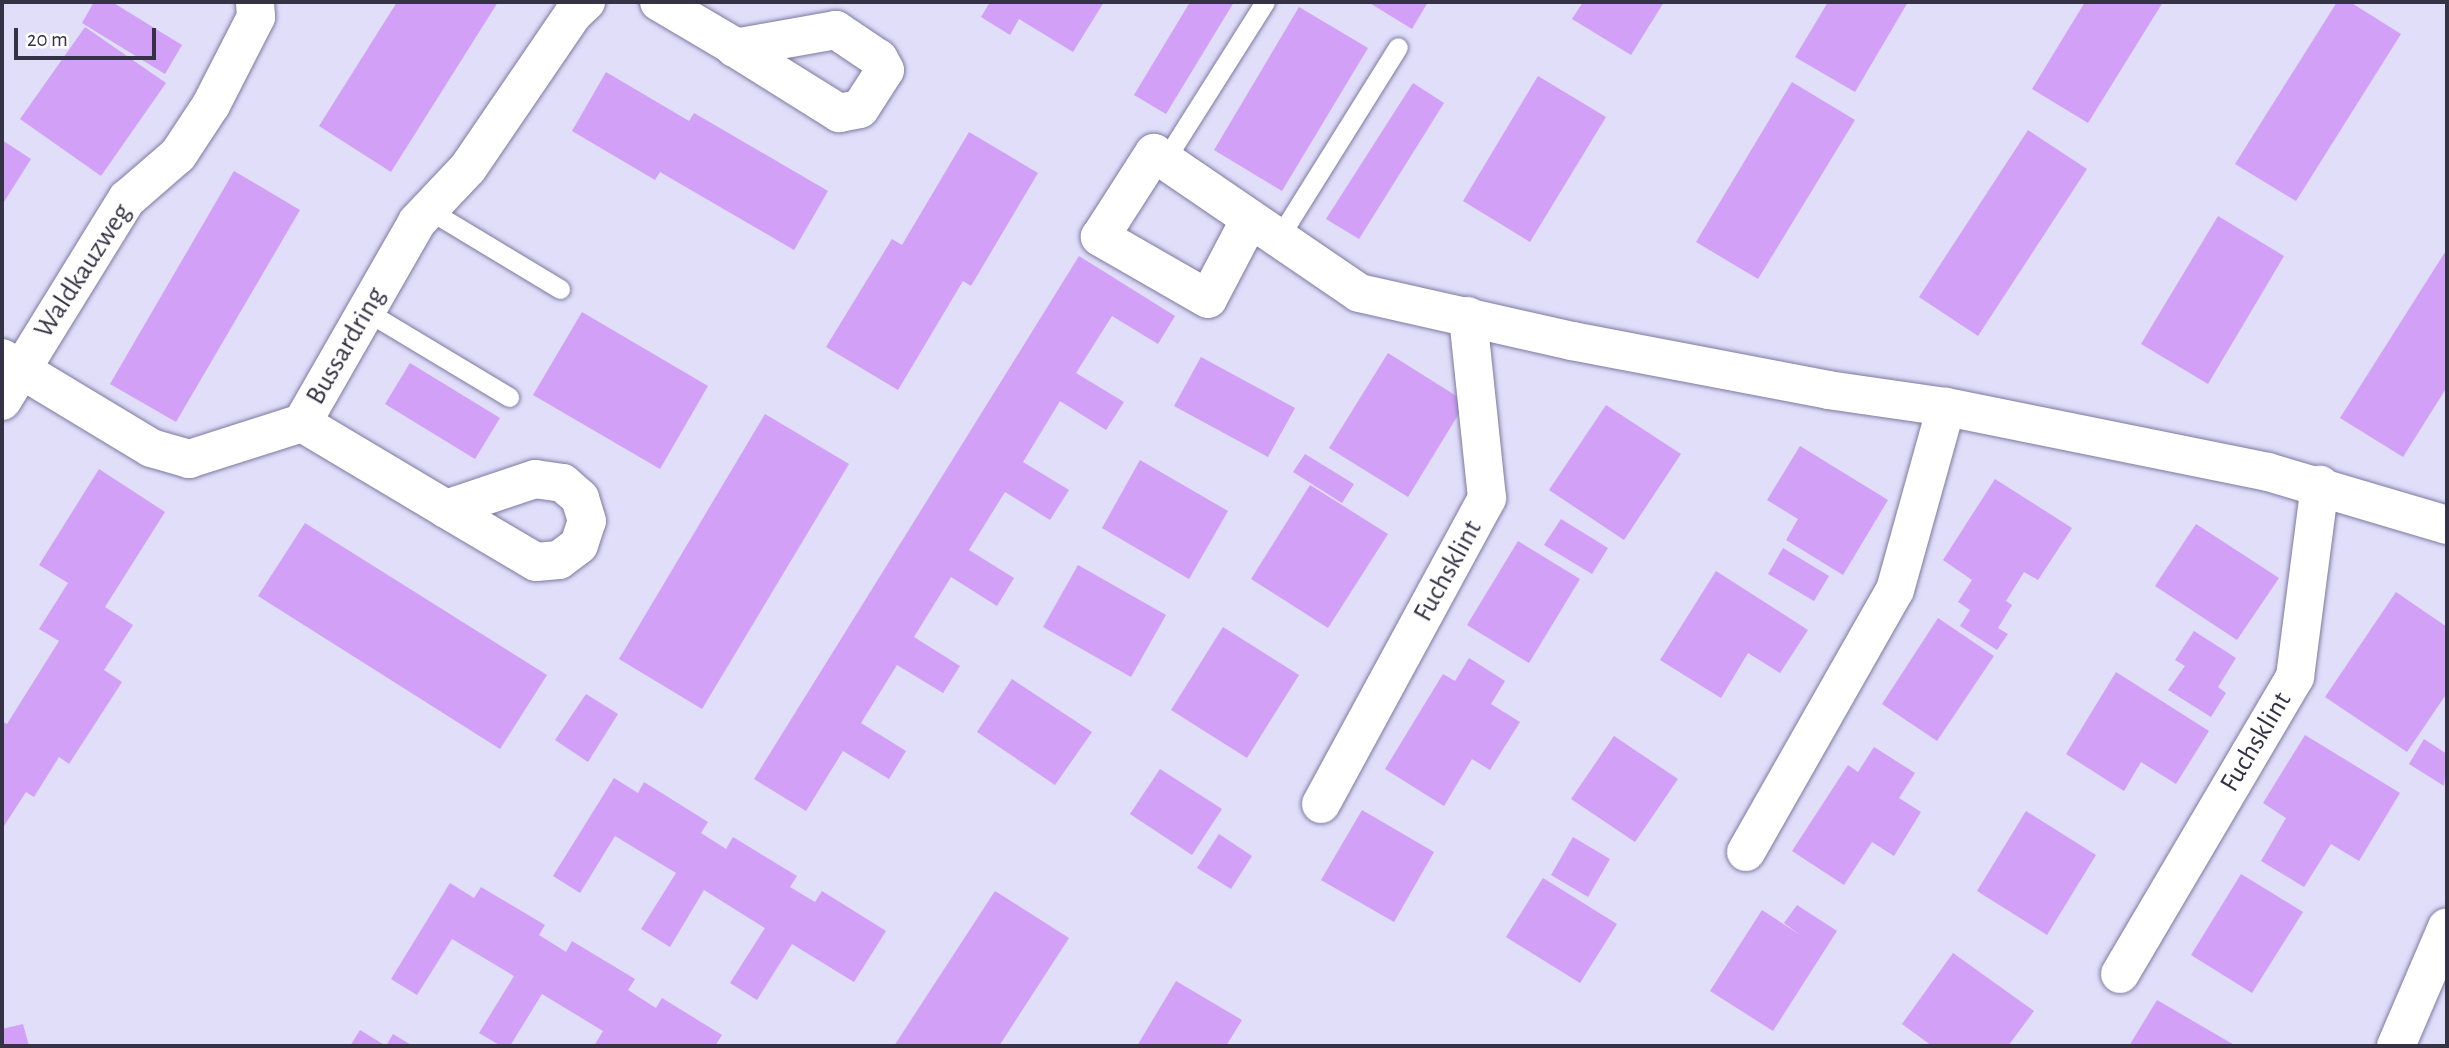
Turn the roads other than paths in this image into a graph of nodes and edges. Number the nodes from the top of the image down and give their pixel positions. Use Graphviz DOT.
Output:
graph roads {
  1 [pos="255,2"];
  2 [pos="586,2"];
  3 [pos="659,2"];
  4 [pos="1265,2"];
  5 [pos="1398,47"];
  6 [pos="735,48"];
  7 [pos="1165,160"];
  8 [pos="429,210"];
  9 [pos="1264,229"];
  10 [pos="560,289"];
  11 [pos="366,311"];
  12 [pos="1468,316"];
  13 [pos="8,376"];
  14 [pos="509,397"];
  15 [pos="1946,407"];
  16 [pos="302,423"];
  17 [pos="2320,485"];
  18 [pos="446,509"];
  19 [pos="2447,525"];
  20 [pos="1321,804"];
  21 [pos="1746,852"];
  22 [pos="2447,927"];
  23 [pos="2120,974"];
  24 [pos="2396,1046"];
  1 -- 13 [label="street, Waldkauzweg"];
  2 -- 8 [label="street, Bussardring"];
  3 -- 6 [label="street"];
  4 -- 7 [label="lane"];
  5 -- 9 [label="lane"];
  7 -- 9 [label="street"];
  7 -- 9 [label="street"];
  8 -- 10 [label="lane"];
  8 -- 11 [label="street, Bussardring"];
  9 -- 12 [label="street"];
  11 -- 14 [label="lane"];
  11 -- 16 [label="street, Bussardring"];
  12 -- 15 [label="street"];
  12 -- 20 [label="street, Fuchsklint"];
  13 -- 16 [label="street, Bussardring"];
  15 -- 17 [label="street"];
  15 -- 21 [label="street"];
  16 -- 18 [label="street"];
  17 -- 19 [label="street"];
  17 -- 23 [label="street, Fuchsklint"];
  22 -- 24 [label="street"];
}
